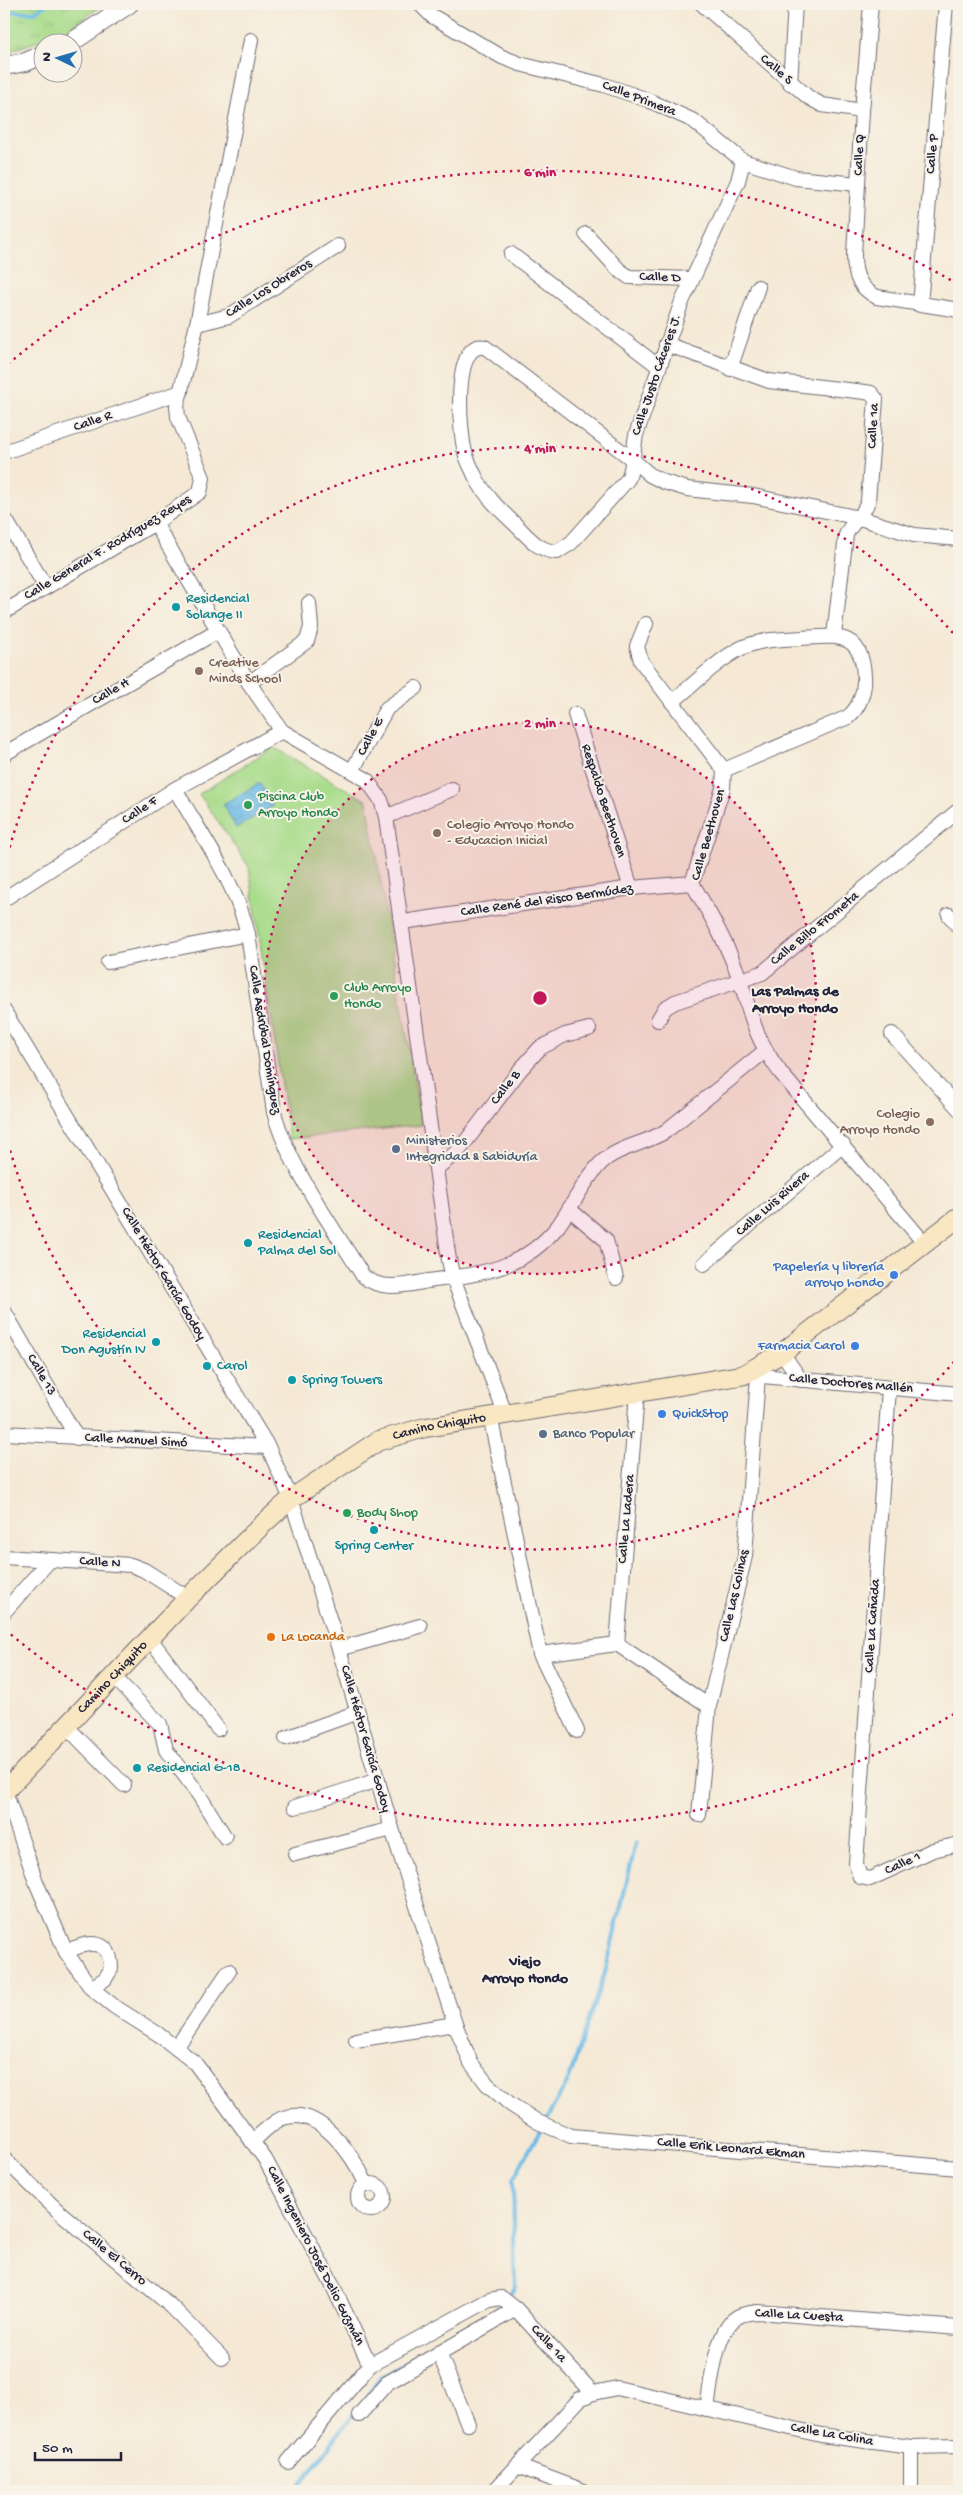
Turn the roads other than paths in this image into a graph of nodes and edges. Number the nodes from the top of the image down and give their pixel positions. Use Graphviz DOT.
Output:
graph roads {
  1 [pos="129,4"];
  2 [pos="420,4"];
  3 [pos="702,4"];
  4 [pos="795,4"];
  5 [pos="871,4"];
  6 [pos="946,4"];
  7 [pos="82,35"];
  8 [pos="251,40"];
  9 [pos="32,60"];
  10 [pos="4,66"];
  11 [pos="790,83"];
  12 [pos="862,111"];
  13 [pos="743,161"];
  14 [pos="858,184"];
  15 [pos="586,234"];
  16 [pos="338,246"];
  17 [pos="511,254"];
  18 [pos="692,279"];
  19 [pos="758,287"];
  20 [pos="920,305"];
  21 [pos="959,310"];
  22 [pos="197,324"];
  23 [pos="666,344"];
  24 [pos="658,366"];
  25 [pos="730,369"];
  26 [pos="182,392"];
  27 [pos="4,452"];
  28 [pos="633,460"];
  29 [pos="4,517"];
  30 [pos="860,518"];
  31 [pos="155,523"];
  32 [pos="959,539"];
  33 [pos="45,586"];
  34 [pos="309,603"];
  35 [pos="4,612"];
  36 [pos="646,624"];
  37 [pos="218,631"];
  38 [pos="834,635"];
  39 [pos="249,683"];
  40 [pos="416,688"];
  41 [pos="672,702"];
  42 [pos="576,714"];
  43 [pos="282,732"];
  44 [pos="4,754"];
  45 [pos="352,770"];
  46 [pos="724,770"];
  47 [pos="452,788"];
  48 [pos="175,789"];
  49 [pos="959,810"];
  50 [pos="386,817"];
  51 [pos="692,882"];
  52 [pos="631,888"];
  53 [pos="4,899"];
  54 [pos="949,915"];
  55 [pos="402,922"];
  56 [pos="959,927"];
  57 [pos="248,934"];
  58 [pos="108,962"];
  59 [pos="740,981"];
  60 [pos="4,1011"];
  61 [pos="658,1020"];
  62 [pos="589,1028"];
  63 [pos="892,1034"];
  64 [pos="765,1051"];
  65 [pos="959,1109"];
  66 [pos="843,1145"];
  67 [pos="437,1168"];
  68 [pos="569,1209"];
  69 [pos="959,1217"];
  70 [pos="925,1244"];
  71 [pos="704,1264"];
  72 [pos="453,1278"];
  73 [pos="616,1278"];
  74 [pos="4,1311"];
  75 [pos="782,1353"];
  76 [pos="751,1376"];
  77 [pos="801,1380"];
  78 [pos="888,1388"];
  79 [pos="637,1394"];
  80 [pos="959,1394"];
  81 [pos="497,1415"];
  82 [pos="4,1433"];
  83 [pos="78,1438"];
  84 [pos="268,1447"];
  85 [pos="291,1499"];
  86 [pos="4,1557"];
  87 [pos="50,1560"];
  88 [pos="188,1598"];
  89 [pos="4,1612"];
  90 [pos="420,1626"];
  91 [pos="150,1640"];
  92 [pos="617,1644"];
  93 [pos="339,1649"];
  94 [pos="540,1654"];
  95 [pos="114,1678"];
  96 [pos="709,1706"];
  97 [pos="358,1712"];
  98 [pos="66,1726"];
  99 [pos="218,1729"];
  100 [pos="577,1731"];
  101 [pos="286,1738"];
  102 [pos="378,1780"];
  103 [pos="124,1785"];
  104 [pos="4,1792"];
  105 [pos="295,1807"];
  106 [pos="699,1815"];
  107 [pos="392,1829"];
  108 [pos="226,1837"];
  109 [pos="959,1844"];
  110 [pos="295,1854"];
  111 [pos="856,1864"];
  112 [pos="66,1952"];
  113 [pos="229,1971"];
  114 [pos="91,1988"];
  115 [pos="455,2024"];
  116 [pos="356,2040"];
  117 [pos="176,2048"];
  118 [pos="510,2104"];
  119 [pos="252,2142"];
  120 [pos="4,2159"];
  121 [pos="959,2168"];
  122 [pos="366,2183"];
  123 [pos="516,2310"];
  124 [pos="959,2328"];
  125 [pos="439,2353"];
  126 [pos="222,2358"];
  127 [pos="370,2364"];
  128 [pos="593,2393"];
  129 [pos="707,2408"];
  130 [pos="359,2415"];
  131 [pos="468,2424"];
  132 [pos="959,2446"];
  133 [pos="911,2447"];
  134 [pos="288,2462"];
  135 [pos="517,2466"];
  136 [pos="494,2491"];
  137 [pos="584,2491"];
  138 [pos="911,2491"];
  1 -- 7 [label="street"];
  2 -- 13 [label="street, Calle Primera"];
  3 -- 11 [label="street, Calle S"];
  4 -- 11 [label="street"];
  5 -- 12 [label="street, Calle Q"];
  6 -- 20 [label="street, Calle P"];
  8 -- 22 [label="street"];
  9 -- 10 [label="street"];
  11 -- 12 [label="street, Calle S"];
  12 -- 14 [label="street, Calle Q"];
  13 -- 14 [label="street, Calle Primera"];
  13 -- 18 [label="street, Calle Justo Cáceres J."];
  14 -- 20 [label="street, Calle Q"];
  15 -- 18 [label="street, Calle D"];
  16 -- 22 [label="street, Calle Los Obreros"];
  17 -- 24 [label="street"];
  18 -- 23 [label="street, Calle Justo Cáceres J."];
  19 -- 25 [label="street"];
  20 -- 21 [label="street"];
  22 -- 26 [label="street"];
  23 -- 24 [label="street, Calle Justo Cáceres J."];
  23 -- 25 [label="street, Calle 1a"];
  24 -- 28 [label="street, Calle Justo Cáceres J."];
  25 -- 30 [label="street, Calle 1a"];
  26 -- 27 [label="street, Calle R"];
  26 -- 31 [label="street, Calle General F. Rodríguez Reyes"];
  28 -- 28 [label="street, Calle Justo Cáceres J."];
  28 -- 30 [label="street"];
  29 -- 33 [label="street"];
  30 -- 32 [label="street"];
  30 -- 38 [label="street, Calle 1a"];
  31 -- 33 [label="street, Calle General F. Rodríguez Reyes"];
  31 -- 37 [label="street"];
  33 -- 35 [label="street, Calle General F. Rodríguez Reyes"];
  34 -- 39 [label="street"];
  36 -- 41 [label="street, Calle Beethoven"];
  37 -- 39 [label="street"];
  37 -- 44 [label="street, Calle H"];
  38 -- 41 [label="street"];
  38 -- 46 [label="street"];
  39 -- 43 [label="street"];
  40 -- 45 [label="street, Calle E"];
  41 -- 46 [label="street, Calle Beethoven"];
  42 -- 52 [label="street, Respaldo Beethoven"];
  43 -- 45 [label="street"];
  43 -- 48 [label="street, Calle F"];
  45 -- 50 [label="street"];
  46 -- 51 [label="street, Calle Beethoven"];
  47 -- 50 [label="street"];
  48 -- 53 [label="street, Calle F"];
  48 -- 57 [label="street, Calle Asdrúbal Domínguez"];
  49 -- 59 [label="street, Calle Billo Frometa"];
  50 -- 55 [label="street"];
  51 -- 52 [label="street, Calle René del Risco Bermúdez"];
  51 -- 59 [label="street, Calle Beethoven"];
  52 -- 55 [label="street, Calle René del Risco Bermúdez"];
  54 -- 56 [label="street"];
  55 -- 67 [label="street"];
  57 -- 58 [label="street"];
  57 -- 72 [label="street, Calle Asdrúbal Domínguez"];
  59 -- 61 [label="street, Calle Billo Frometa"];
  59 -- 64 [label="street, Calle Beethoven"];
  60 -- 84 [label="street, Calle Héctor García Godoy"];
  62 -- 67 [label="street, Calle B"];
  63 -- 65 [label="street"];
  64 -- 66 [label="street, Calle Beethoven"];
  64 -- 68 [label="street, Calle Asdrúbal Domínguez"];
  66 -- 70 [label="street, Calle Beethoven"];
  66 -- 71 [label="street, Calle Luis Rivera"];
  67 -- 72 [label="street"];
  68 -- 72 [label="street, Calle Asdrúbal Domínguez"];
  68 -- 73 [label="street"];
  69 -- 70 [label="main road, Camino Chiquito"];
  70 -- 75 [label="main road, Camino Chiquito"];
  72 -- 81 [label="street"];
  74 -- 83 [label="street, Calle 13"];
  75 -- 76 [label="main road, Camino Chiquito"];
  75 -- 77 [label="street"];
  76 -- 77 [label="street, Calle Doctores Mallén"];
  76 -- 79 [label="main road, Camino Chiquito"];
  76 -- 96 [label="street, Calle Las Colinas"];
  77 -- 78 [label="street, Calle Doctores Mallén"];
  78 -- 80 [label="street, Calle Doctores Mallén"];
  78 -- 111 [label="street, Calle La Cañada"];
  79 -- 81 [label="main road, Camino Chiquito"];
  79 -- 92 [label="street, Calle La Ladera"];
  81 -- 85 [label="main road, Camino Chiquito"];
  81 -- 94 [label="street"];
  82 -- 83 [label="street, Calle Manuel Simó"];
  83 -- 84 [label="street, Calle Manuel Simó"];
  84 -- 85 [label="street, Calle Héctor García Godoy"];
  85 -- 88 [label="main road, Camino Chiquito"];
  85 -- 93 [label="street, Calle Héctor García Godoy"];
  86 -- 87 [label="street, Calle N"];
  87 -- 88 [label="street, Calle N"];
  87 -- 89 [label="street"];
  88 -- 91 [label="main road, Camino Chiquito"];
  90 -- 93 [label="street"];
  91 -- 95 [label="main road, Camino Chiquito"];
  91 -- 99 [label="street"];
  92 -- 94 [label="street"];
  92 -- 96 [label="street"];
  93 -- 97 [label="street, Calle Héctor García Godoy"];
  94 -- 100 [label="street"];
  95 -- 98 [label="main road, Camino Chiquito"];
  95 -- 108 [label="street"];
  96 -- 106 [label="street, Calle Las Colinas"];
  97 -- 101 [label="street"];
  97 -- 102 [label="street, Calle Héctor García Godoy"];
  98 -- 103 [label="street"];
  98 -- 104 [label="main road, Camino Chiquito"];
  102 -- 105 [label="street"];
  102 -- 107 [label="street, Calle Héctor García Godoy"];
  104 -- 112 [label="street, Calle Ingeniero José Delio Guzmán"];
  107 -- 110 [label="street"];
  107 -- 115 [label="street, Calle Héctor García Godoy"];
  109 -- 111 [label="street, Calle 1"];
  112 -- 114 [label="street, Calle Ingeniero José Delio Guzmán"];
  112 -- 114 [label="street"];
  113 -- 117 [label="street"];
  114 -- 117 [label="street, Calle Ingeniero José Delio Guzmán"];
  115 -- 116 [label="street"];
  115 -- 118 [label="street, Calle Héctor García Godoy"];
  117 -- 119 [label="street, Calle Ingeniero José Delio Guzmán"];
  118 -- 121 [label="street, Calle Erik Leonard Ekman"];
  119 -- 122 [label="street"];
  119 -- 127 [label="street, Calle Ingeniero José Delio Guzmán"];
  120 -- 126 [label="street, Calle El Cerro"];
  123 -- 125 [label="street"];
  123 -- 127 [label="street, Calle 1a"];
  123 -- 128 [label="street, Calle 1a"];
  124 -- 129 [label="street, Calle La Cuesta"];
  125 -- 130 [label="street"];
  125 -- 131 [label="street"];
  127 -- 134 [label="street"];
  128 -- 129 [label="street, Calle La Colina"];
  128 -- 135 [label="street"];
  129 -- 133 [label="street, Calle La Colina"];
  132 -- 133 [label="street, Calle La Colina"];
  133 -- 138 [label="street"];
  135 -- 136 [label="street"];
  135 -- 137 [label="street"];
}
